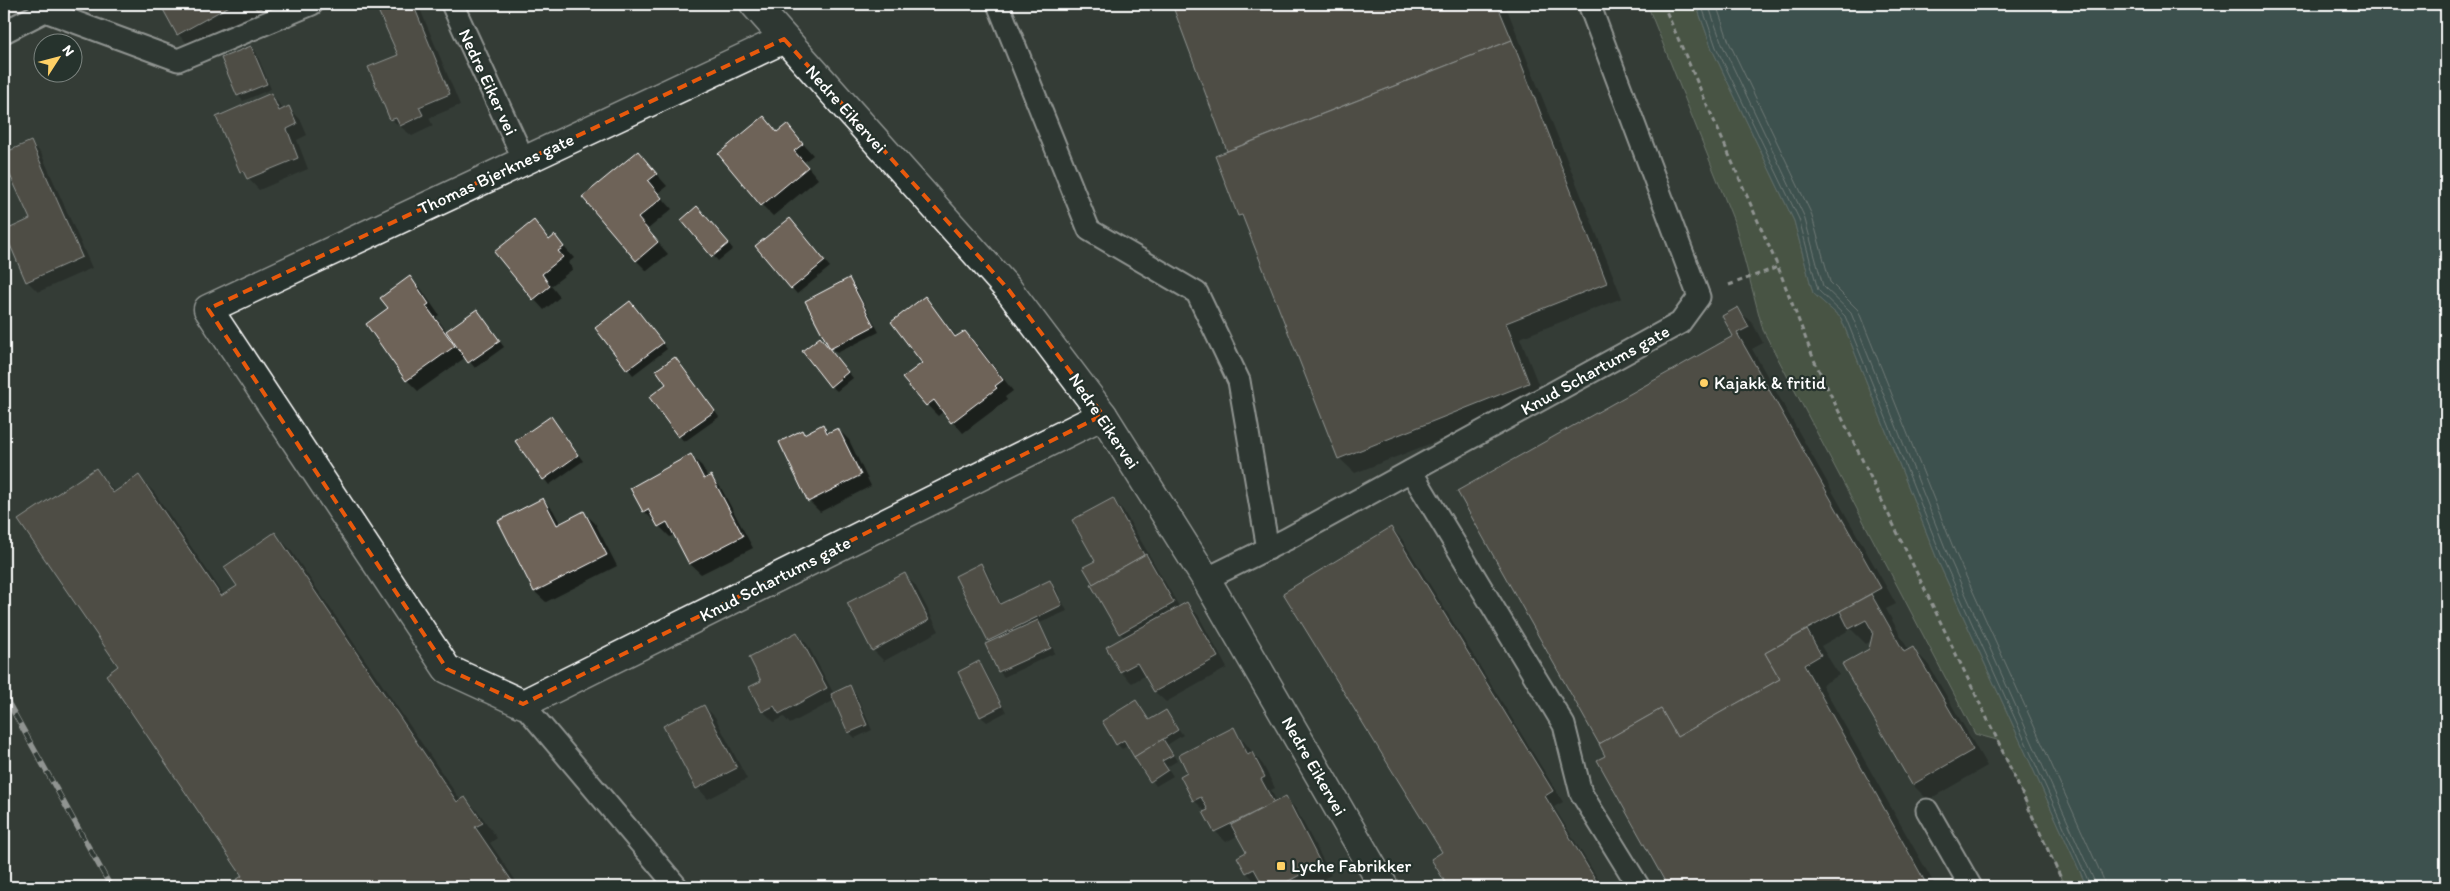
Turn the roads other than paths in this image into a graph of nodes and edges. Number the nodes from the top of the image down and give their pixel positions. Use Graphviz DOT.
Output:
graph roads {
  1 [pos="312,4"];
  2 [pos="452,4"];
  3 [pos="754,4"];
  4 [pos="998,4"];
  5 [pos="1589,4"];
  6 [pos="43,7"];
  7 [pos="4,32"];
  8 [pos="784,39"];
  9 [pos="524,160"];
  10 [pos="1103,415"];
  11 [pos="1411,471"];
  12 [pos="1268,549"];
  13 [pos="1206,579"];
  14 [pos="523,704"];
  15 [pos="1927,810"];
  16 [pos="677,887"];
  17 [pos="1384,887"];
  18 [pos="1639,887"];
  19 [pos="1971,887"];
  1 -- 6 [label="lane"];
  2 -- 9 [label="lane, Nedre Eiker vei"];
  3 -- 8 [label="street, Nedre Eikervei"];
  4 -- 12 [label="lane"];
  5 -- 11 [label="lane, Knud Schartums gate"];
  6 -- 7 [label="lane"];
  8 -- 9 [label="street, Thomas Bjerknes gate"];
  8 -- 10 [label="street, Nedre Eikervei"];
  9 -- 14 [label="street, Thomas Bjerknes gate"];
  10 -- 13 [label="street, Nedre Eikervei"];
  10 -- 14 [label="street, Knud Schartums gate"];
  11 -- 12 [label="lane, Knud Schartums gate"];
  11 -- 18 [label="lane"];
  12 -- 13 [label="lane, Knud Schartums gate"];
  13 -- 17 [label="street, Nedre Eikervei"];
  14 -- 16 [label="lane"];
  15 -- 19 [label="lane"];
}
